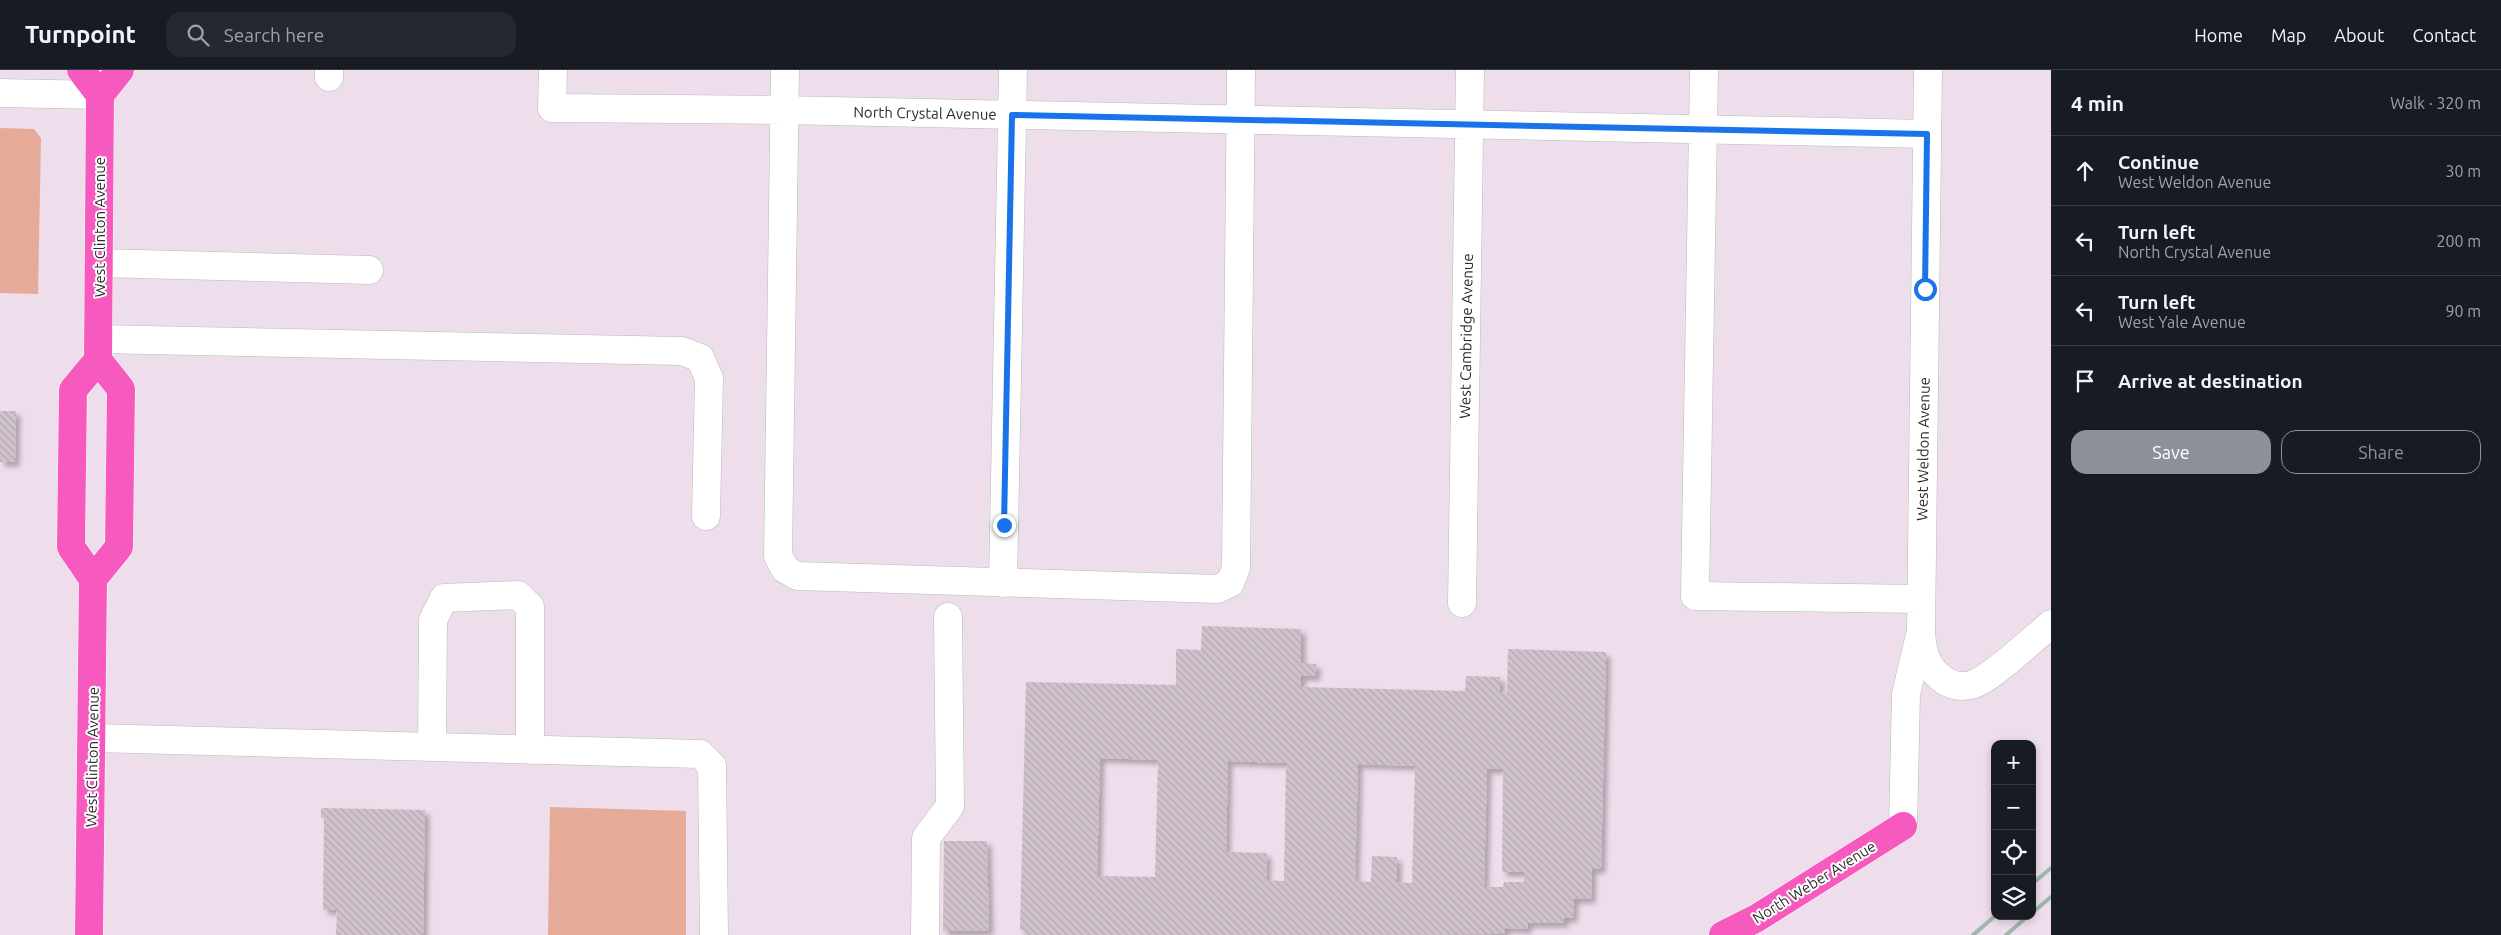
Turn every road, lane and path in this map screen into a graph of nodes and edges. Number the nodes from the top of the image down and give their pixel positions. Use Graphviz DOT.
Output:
graph roads {
  1 [pos="81,70"];
  2 [pos="120,70"];
  3 [pos="553,70"];
  4 [pos="785,70"];
  5 [pos="1013,70"];
  6 [pos="1241,70"];
  7 [pos="1470,70"];
  8 [pos="1704,70"];
  9 [pos="1928,70"];
  10 [pos="0,93"];
  11 [pos="100,95"];
  12 [pos="784,110"];
  13 [pos="1012,115"];
  14 [pos="1240,120"];
  15 [pos="1469,124"];
  16 [pos="1703,129"];
  17 [pos="1927,134"];
  18 [pos="99,263"];
  19 [pos="369,270"];
  20 [pos="98,349"];
  21 [pos="706,516"];
  22 [pos="94,579"];
  23 [pos="1003,583"];
  24 [pos="1921,599"];
  25 [pos="1462,603"];
  26 [pos="948,617"];
  27 [pos="2051,624"];
  28 [pos="1921,631"];
  29 [pos="93,738"];
  30 [pos="432,747"];
  31 [pos="530,750"];
  32 [pos="1903,826"];
  33 [pos="89,935"];
  34 [pos="714,935"];
  35 [pos="925,935"];
  36 [pos="1723,935"];
  1 -- 11 [label="main road"];
  2 -- 11 [label="main road"];
  3 -- 12 [label="street, North Crystal Avenue"];
  4 -- 12 [label="street"];
  5 -- 13 [label="street"];
  6 -- 14 [label="street"];
  7 -- 15 [label="street, West Cambridge Avenue"];
  8 -- 16 [label="street"];
  9 -- 17 [label="street, West Weldon Avenue"];
  10 -- 11 [label="street"];
  11 -- 18 [label="main road, West Clinton Avenue"];
  12 -- 13 [label="street, North Crystal Avenue"];
  12 -- 23 [label="street"];
  13 -- 14 [label="street, North Crystal Avenue"];
  13 -- 23 [label="street"];
  14 -- 15 [label="street, North Crystal Avenue"];
  14 -- 23 [label="street"];
  15 -- 16 [label="street, North Crystal Avenue"];
  15 -- 25 [label="street, West Cambridge Avenue"];
  16 -- 17 [label="street, North Crystal Avenue"];
  16 -- 24 [label="street"];
  17 -- 24 [label="street, West Weldon Avenue"];
  18 -- 19 [label="street"];
  18 -- 20 [label="main road, West Clinton Avenue"];
  20 -- 21 [label="street"];
  20 -- 22 [label="main road"];
  20 -- 22 [label="main road"];
  22 -- 29 [label="main road, West Clinton Avenue"];
  24 -- 28 [label="street, West Weldon Avenue"];
  26 -- 35 [label="street"];
  27 -- 28 [label="street"];
  28 -- 32 [label="street, West Weldon Avenue"];
  29 -- 30 [label="street"];
  29 -- 33 [label="main road, West Clinton Avenue"];
  30 -- 31 [label="street"];
  30 -- 31 [label="street"];
  31 -- 34 [label="street"];
  32 -- 36 [label="main road, North Weber Avenue"];
}
